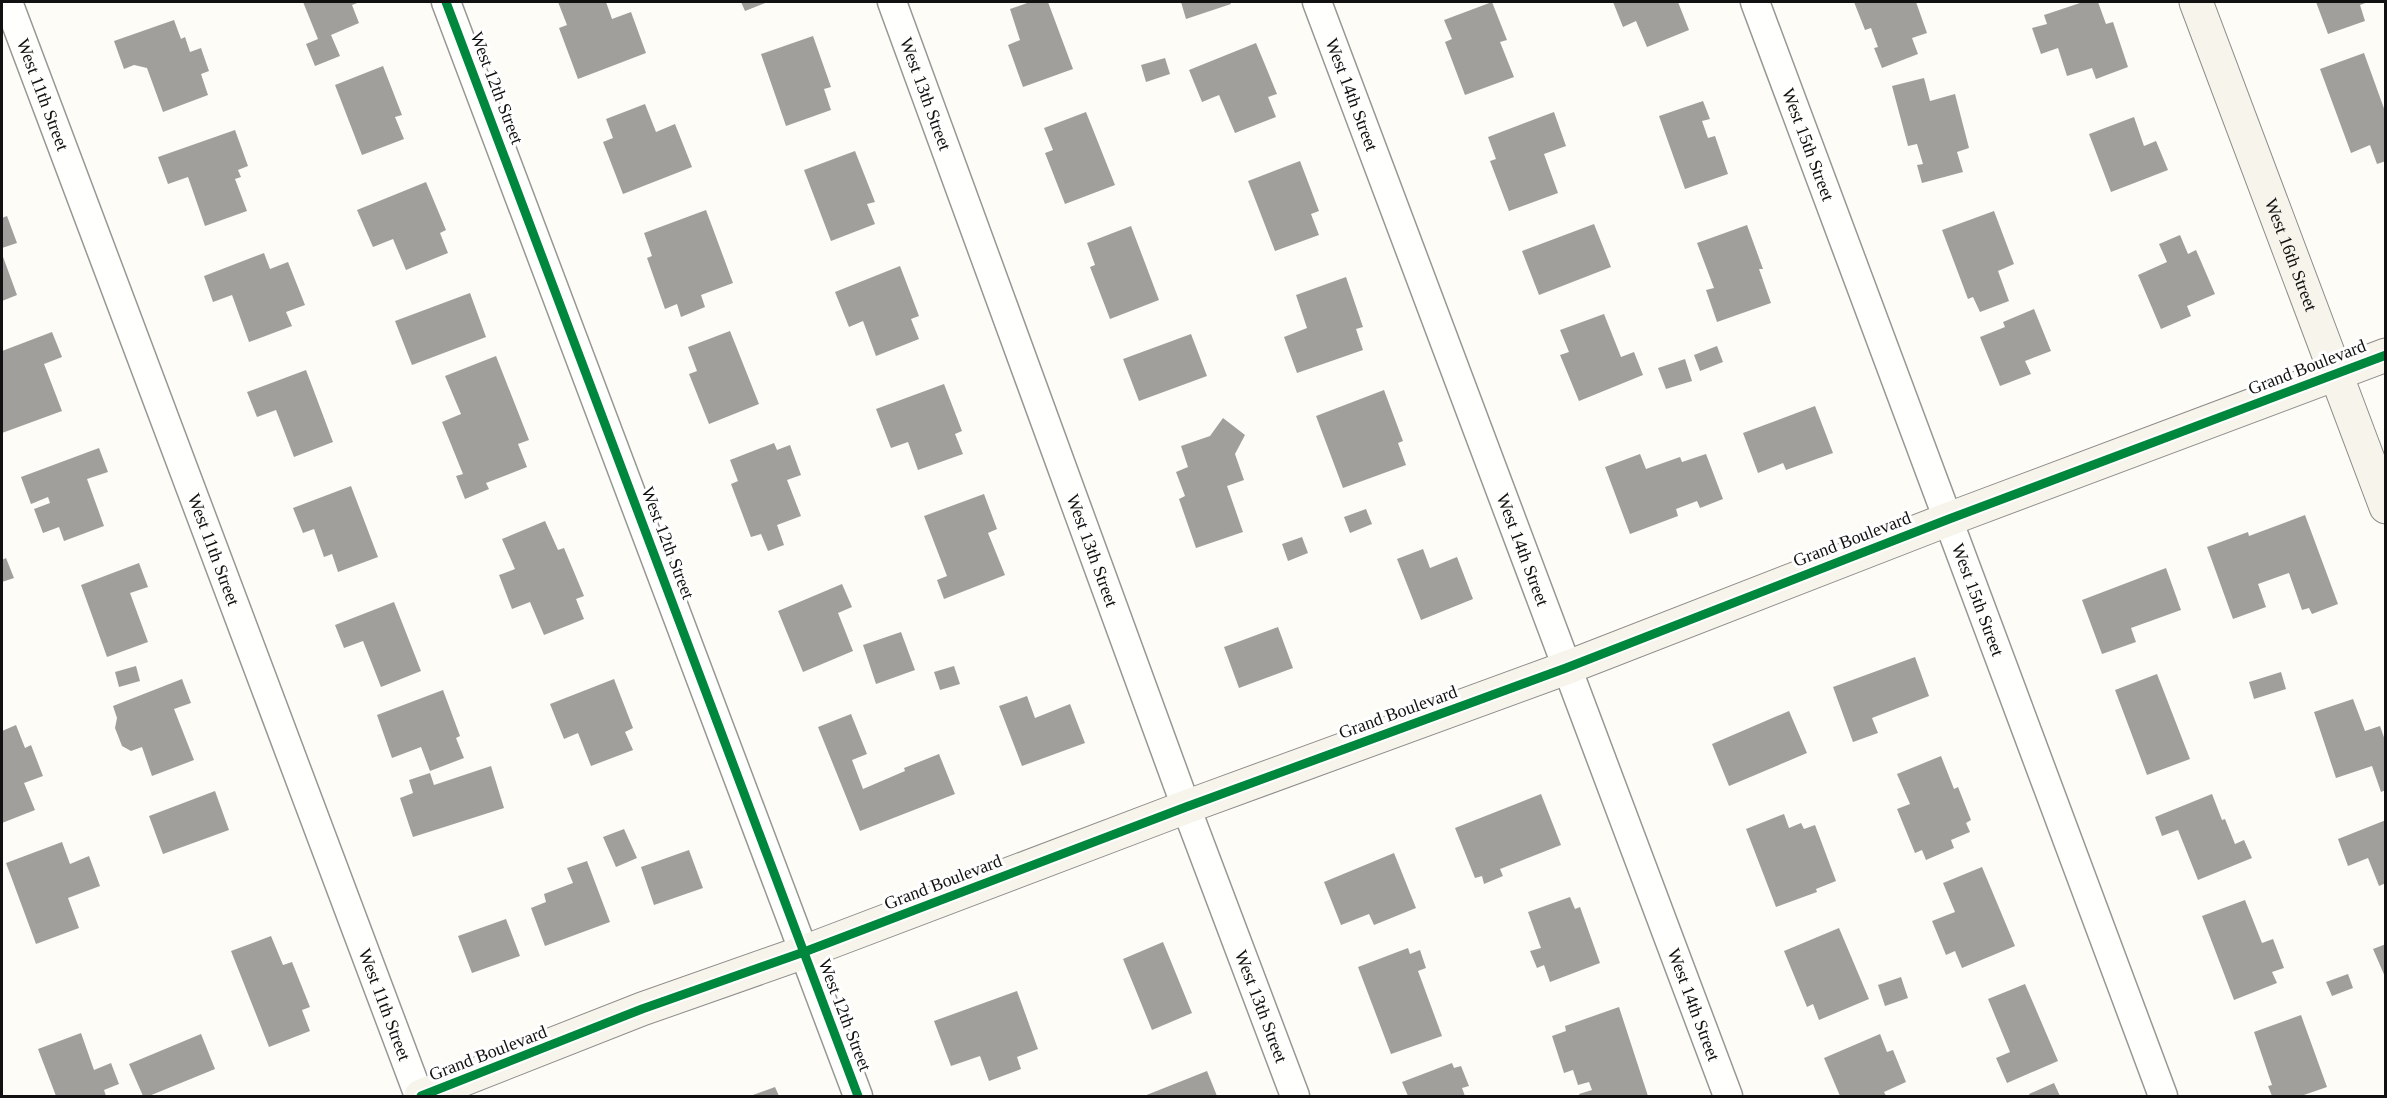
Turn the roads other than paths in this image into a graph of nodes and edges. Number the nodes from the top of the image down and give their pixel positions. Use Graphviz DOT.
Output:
graph roads {
  1 [pos="8,2"];
  2 [pos="446,2"];
  3 [pos="892,2"];
  4 [pos="1317,2"];
  5 [pos="1755,2"];
  6 [pos="2196,2"];
  7 [pos="2385,355"];
  8 [pos="2336,374"];
  9 [pos="2385,507"];
  10 [pos="1949,519"];
  11 [pos="1566,668"];
  12 [pos="1186,807"];
  13 [pos="804,952"];
  14 [pos="420,1096"];
  15 [pos="858,1096"];
  16 [pos="1295,1096"];
  17 [pos="1728,1096"];
  18 [pos="2163,1096"];
  1 -- 14 [label="street, West 11th Street"];
  2 -- 13 [label="street, West 12th Street"];
  3 -- 12 [label="street, West 13th Street"];
  4 -- 11 [label="street, West 14th Street"];
  5 -- 10 [label="street, West 15th Street"];
  6 -- 8 [label="street, West 16th Street"];
  7 -- 8 [label="street, Grand Boulevard"];
  8 -- 9 [label="street, West 16th Street"];
  8 -- 10 [label="street, Grand Boulevard"];
  10 -- 11 [label="street, Grand Boulevard"];
  10 -- 18 [label="street, West 15th Street"];
  11 -- 12 [label="street, Grand Boulevard"];
  11 -- 17 [label="street, West 14th Street"];
  12 -- 13 [label="street, Grand Boulevard"];
  12 -- 16 [label="street, West 13th Street"];
  13 -- 14 [label="street, Grand Boulevard"];
  13 -- 15 [label="street, West 12th Street"];
}
